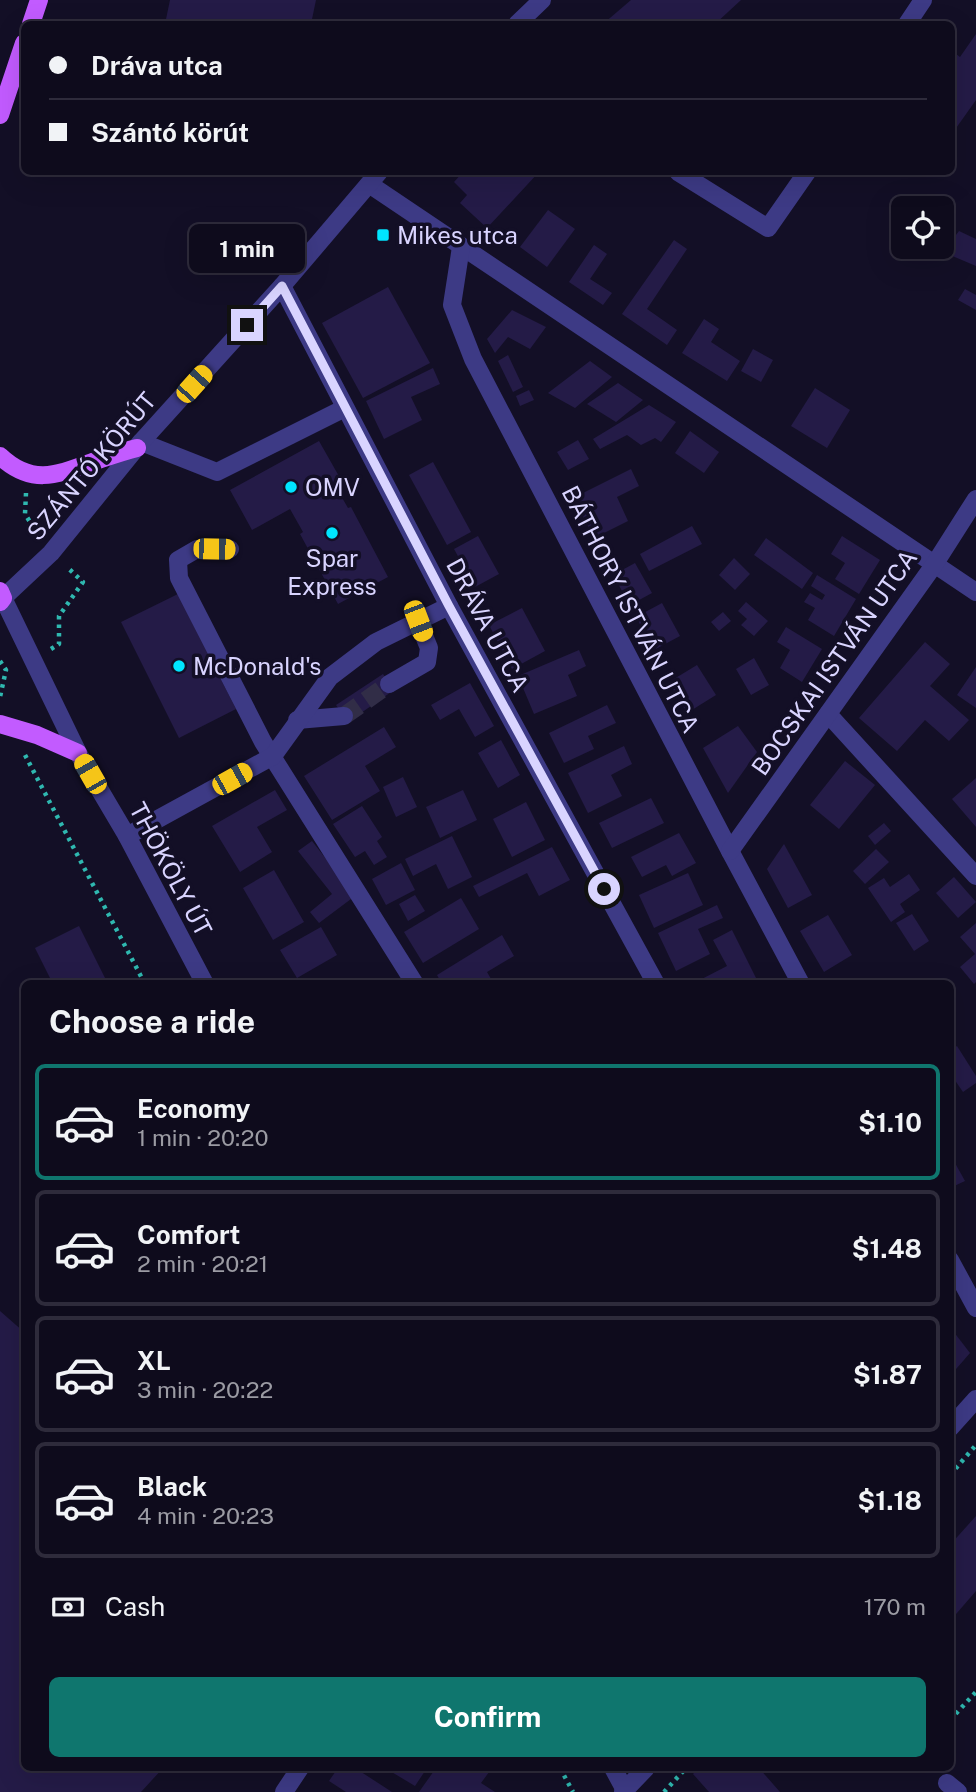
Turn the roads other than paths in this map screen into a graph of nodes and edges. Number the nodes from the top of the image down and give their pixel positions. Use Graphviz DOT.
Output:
graph roads {
  1 [pos="39,0"];
  2 [pos="542,0"];
  3 [pos="923,0"];
  4 [pos="32,21"];
  5 [pos="520,21"];
  6 [pos="909,21"];
  7 [pos="21,52"];
  8 [pos="0,116"];
  9 [pos="683,175"];
  10 [pos="805,175"];
  11 [pos="374,178"];
  12 [pos="461,247"];
  13 [pos="282,286"];
  14 [pos="345,408"];
  15 [pos="139,445"];
  16 [pos="0,456"];
  17 [pos="976,499"];
  18 [pos="230,549"];
  19 [pos="934,565"];
  20 [pos="976,593"];
  21 [pos="1,597"];
  22 [pos="449,606"];
  23 [pos="418,621"];
  24 [pos="389,684"];
  25 [pos="828,714"];
  26 [pos="344,716"];
  27 [pos="297,720"];
  28 [pos="0,724"];
  29 [pos="78,753"];
  30 [pos="273,756"];
  31 [pos="127,836"];
  32 [pos="730,851"];
  33 [pos="976,876"];
  34 [pos="203,980"];
  35 [pos="413,980"];
  36 [pos="654,980"];
  37 [pos="799,980"];
  38 [pos="954,1267"];
  39 [pos="976,1308"];
  40 [pos="976,1398"];
  41 [pos="954,1423"];
  42 [pos="298,1771"];
  43 [pos="615,1771"];
  44 [pos="643,1771"];
  45 [pos="625,1791"];
  46 [pos="284,1792"];
  1 -- 4 [label="main road"];
  2 -- 5 [label="street"];
  3 -- 6 [label="street"];
  7 -- 8 [label="main road"];
  9 -- 10 [label="street"];
  11 -- 12 [label="street"];
  11 -- 13 [label="street, SZÁNTÓ KÖRÚT"];
  12 -- 19 [label="street"];
  12 -- 32 [label="street, BÁTHORY ISTVÁN UTCA"];
  13 -- 14 [label="street, DRÁVA UTCA"];
  13 -- 15 [label="street, SZÁNTÓ KÖRÚT"];
  14 -- 15 [label="street"];
  14 -- 22 [label="street, DRÁVA UTCA"];
  15 -- 16 [label="main road"];
  15 -- 21 [label="street, SZÁNTÓ KÖRÚT"];
  17 -- 19 [label="street, BOCSKAI ISTVÁN UTCA"];
  18 -- 30 [label="street"];
  19 -- 20 [label="street"];
  19 -- 25 [label="street, BOCSKAI ISTVÁN UTCA"];
  21 -- 29 [label="street, THÖKÖLY ÚT"];
  22 -- 23 [label="street"];
  22 -- 36 [label="street, DRÁVA UTCA"];
  23 -- 24 [label="street"];
  23 -- 27 [label="street"];
  25 -- 32 [label="street, BOCSKAI ISTVÁN UTCA"];
  25 -- 33 [label="street"];
  26 -- 27 [label="street"];
  27 -- 30 [label="street"];
  28 -- 29 [label="main road"];
  29 -- 31 [label="street, THÖKÖLY ÚT"];
  30 -- 31 [label="street"];
  30 -- 35 [label="street"];
  31 -- 34 [label="street, THÖKÖLY ÚT"];
  32 -- 37 [label="street, BÁTHORY ISTVÁN UTCA"];
  38 -- 39 [label="street"];
  40 -- 41 [label="street"];
  42 -- 46 [label="street"];
  43 -- 45 [label="street"];
  44 -- 45 [label="street"];
}
